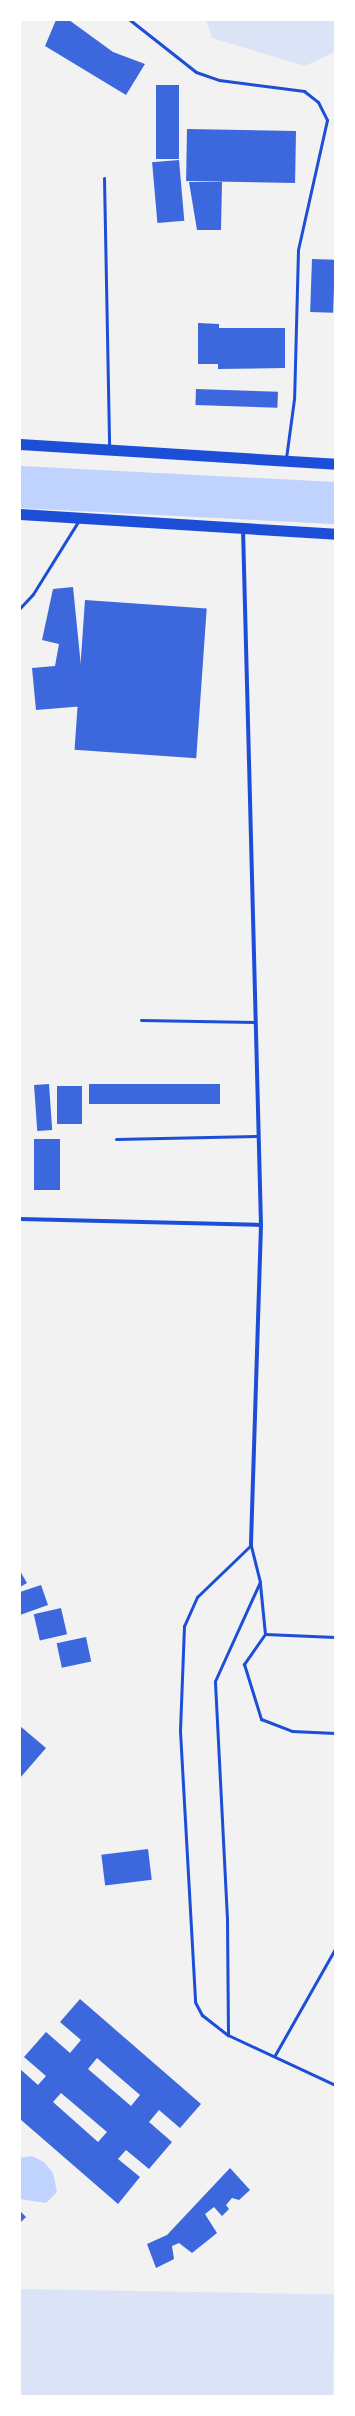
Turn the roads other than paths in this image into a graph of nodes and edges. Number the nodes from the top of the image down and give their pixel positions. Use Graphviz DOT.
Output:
graph roads {
  1 [pos="130,20"];
  2 [pos="104,178"];
  3 [pos="20,444"];
  4 [pos="109,450"];
  5 [pos="286,461"];
  6 [pos="335,464"];
  7 [pos="20,514"];
  8 [pos="80,518"];
  9 [pos="242,528"];
  10 [pos="335,534"];
  11 [pos="20,608"];
  12 [pos="141,1020"];
  13 [pos="255,1022"];
  14 [pos="258,1136"];
  15 [pos="116,1139"];
  16 [pos="20,1219"];
  17 [pos="261,1225"];
  18 [pos="251,1545"];
  19 [pos="260,1582"];
  20 [pos="265,1634"];
  21 [pos="335,1637"];
  22 [pos="335,1733"];
  23 [pos="335,1949"];
  24 [pos="228,2034"];
  25 [pos="275,2055"];
  26 [pos="335,2085"];
  1 -- 5 [label="lane"];
  2 -- 4 [label="lane"];
  3 -- 4 [label="highway"];
  4 -- 5 [label="highway"];
  5 -- 6 [label="highway"];
  7 -- 8 [label="highway"];
  8 -- 9 [label="highway"];
  8 -- 11 [label="lane"];
  9 -- 10 [label="highway"];
  9 -- 13 [label="street"];
  12 -- 13 [label="lane"];
  13 -- 14 [label="street"];
  14 -- 15 [label="lane"];
  14 -- 17 [label="street"];
  16 -- 17 [label="street"];
  17 -- 18 [label="street"];
  18 -- 19 [label="lane"];
  18 -- 24 [label="lane"];
  19 -- 20 [label="lane"];
  19 -- 24 [label="lane"];
  20 -- 21 [label="lane"];
  20 -- 22 [label="lane"];
  23 -- 25 [label="lane"];
  24 -- 25 [label="lane"];
  25 -- 26 [label="lane"];
}
